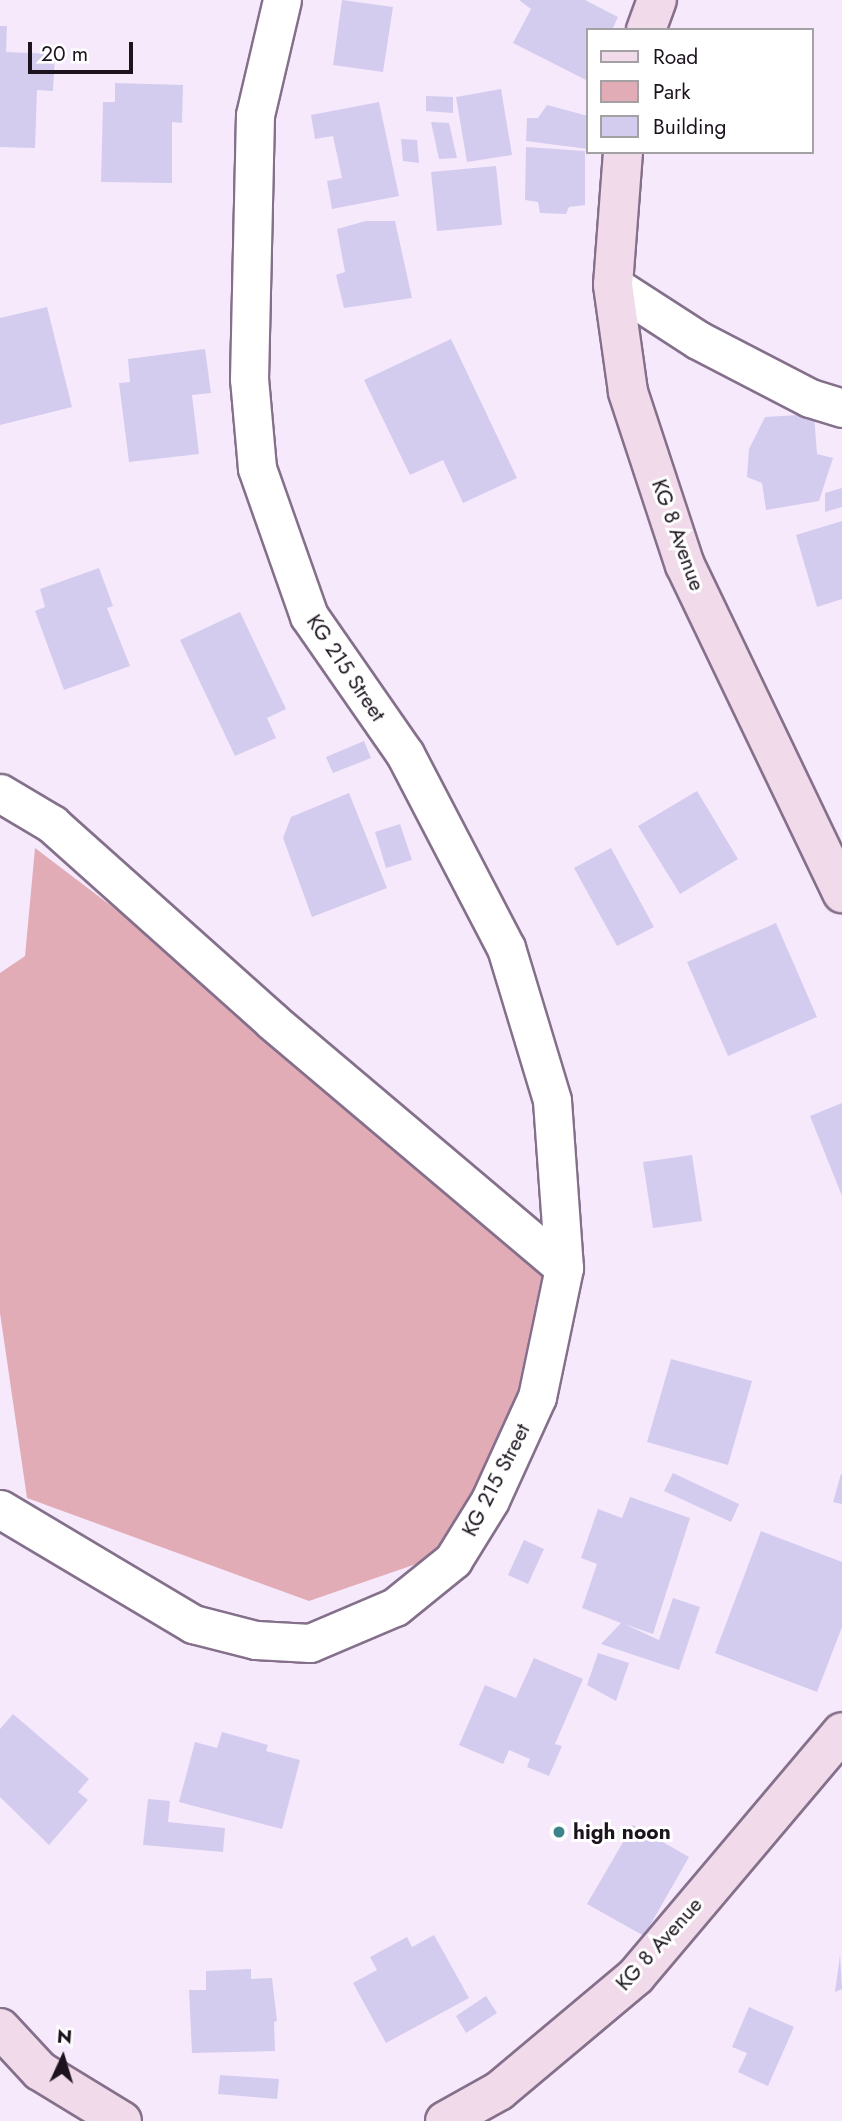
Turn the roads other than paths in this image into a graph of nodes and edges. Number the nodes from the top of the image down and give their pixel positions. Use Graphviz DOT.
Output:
graph roads {
  1 [pos="282,0"];
  2 [pos="657,0"];
  3 [pos="647,28"];
  4 [pos="623,154"];
  5 [pos="612,285"];
  6 [pos="842,408"];
  7 [pos="0,793"];
  8 [pos="842,892"];
  9 [pos="564,1268"];
  10 [pos="0,1509"];
  11 [pos="841,1735"];
  12 [pos="0,2028"];
  13 [pos="122,2121"];
  14 [pos="445,2121"];
  1 -- 9 [label="street, KG 215 Street"];
  2 -- 3 [label="street"];
  4 -- 5 [label="street, KG 8 Avenue"];
  5 -- 6 [label="street"];
  5 -- 8 [label="street, KG 8 Avenue"];
  7 -- 9 [label="street"];
  9 -- 10 [label="street, KG 215 Street"];
  11 -- 14 [label="street, KG 8 Avenue"];
  12 -- 13 [label="street"];
}
